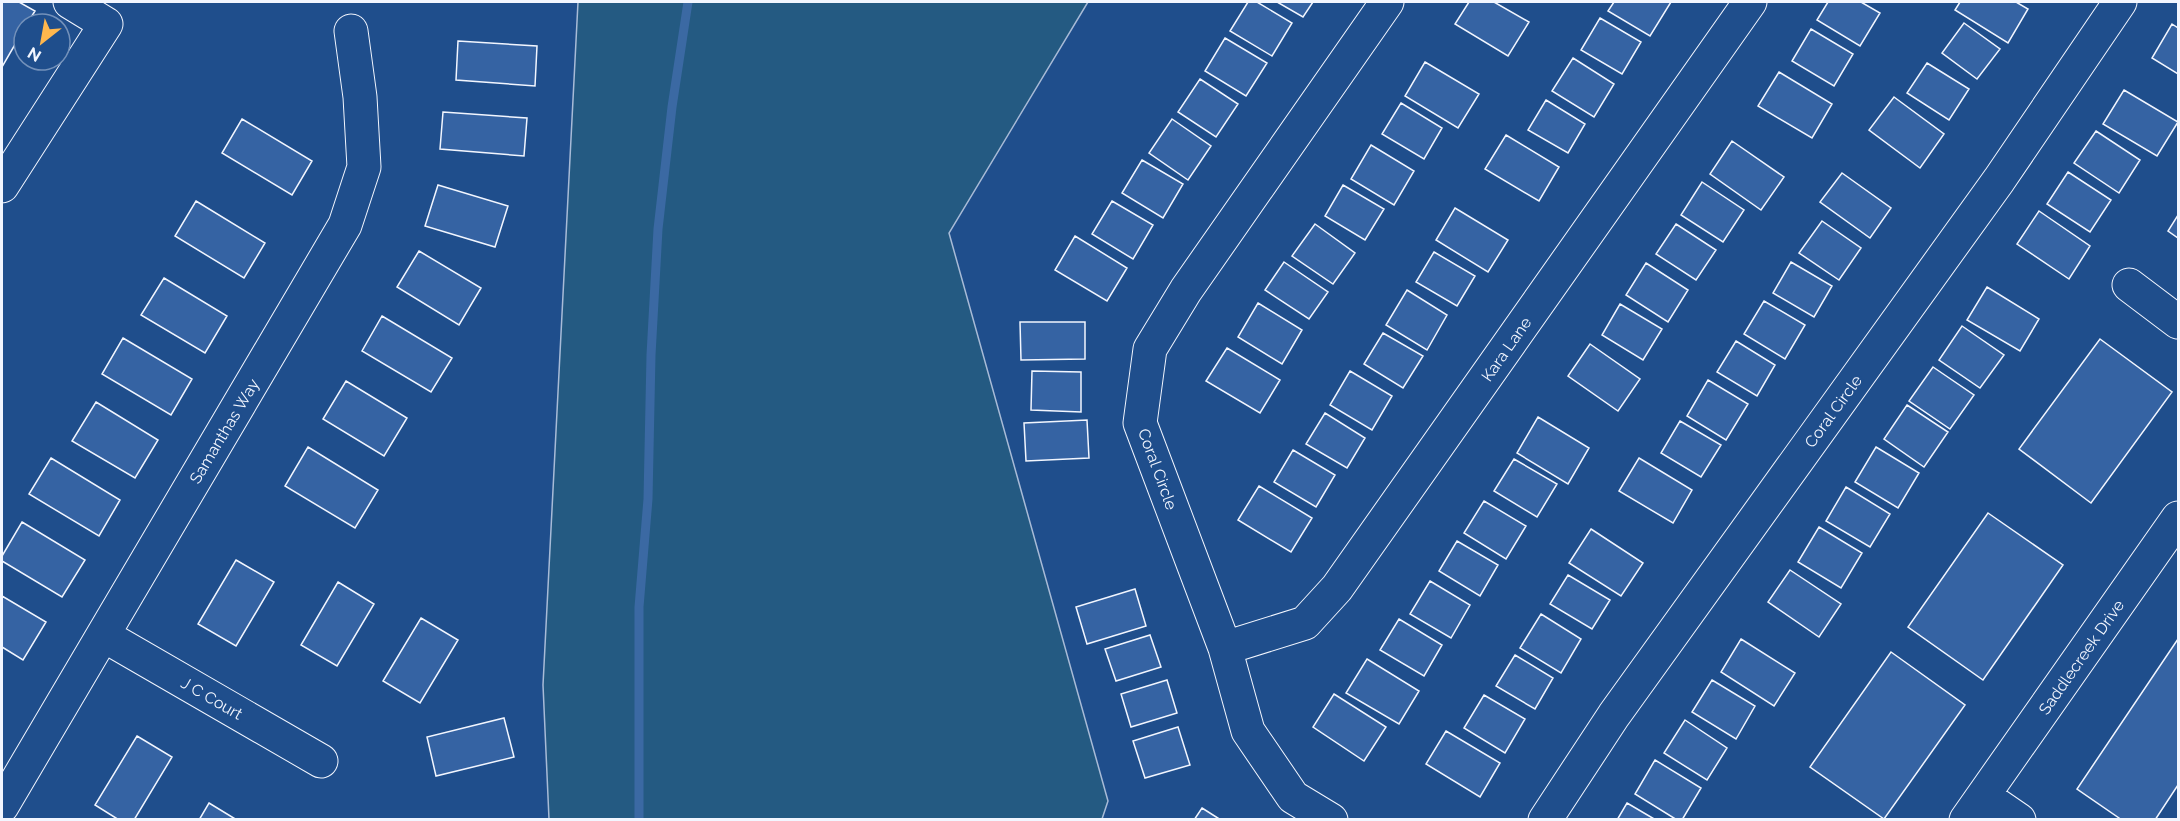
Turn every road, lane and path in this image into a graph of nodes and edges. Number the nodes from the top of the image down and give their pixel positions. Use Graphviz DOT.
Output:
graph roads {
  1 [pos="70,2"];
  2 [pos="1387,2"];
  3 [pos="1750,2"];
  4 [pos="2120,2"];
  5 [pos="112,13"];
  6 [pos="351,31"];
  7 [pos="2,186"];
  8 [pos="2129,285"];
  9 [pos="2178,322"];
  10 [pos="2178,518"];
  11 [pos="103,635"];
  12 [pos="1225,648"];
  13 [pos="321,761"];
  14 [pos="2,806"];
  15 [pos="1975,808"];
  16 [pos="1331,819"];
  17 [pos="1545,819"];
  18 [pos="2019,819"];
  1 -- 5 [label="street"];
  2 -- 12 [label="street, Coral Circle"];
  3 -- 12 [label="street, Kara Lane"];
  4 -- 17 [label="street, Coral Circle"];
  5 -- 7 [label="street"];
  6 -- 11 [label="street, Samanthas Way"];
  8 -- 9 [label="street"];
  10 -- 15 [label="street, Saddlecreek Drive"];
  11 -- 13 [label="street, J C Court"];
  11 -- 14 [label="street, Samanthas Way"];
  12 -- 16 [label="street, Coral Circle"];
  15 -- 18 [label="street, Saddlecreek Drive"];
}
